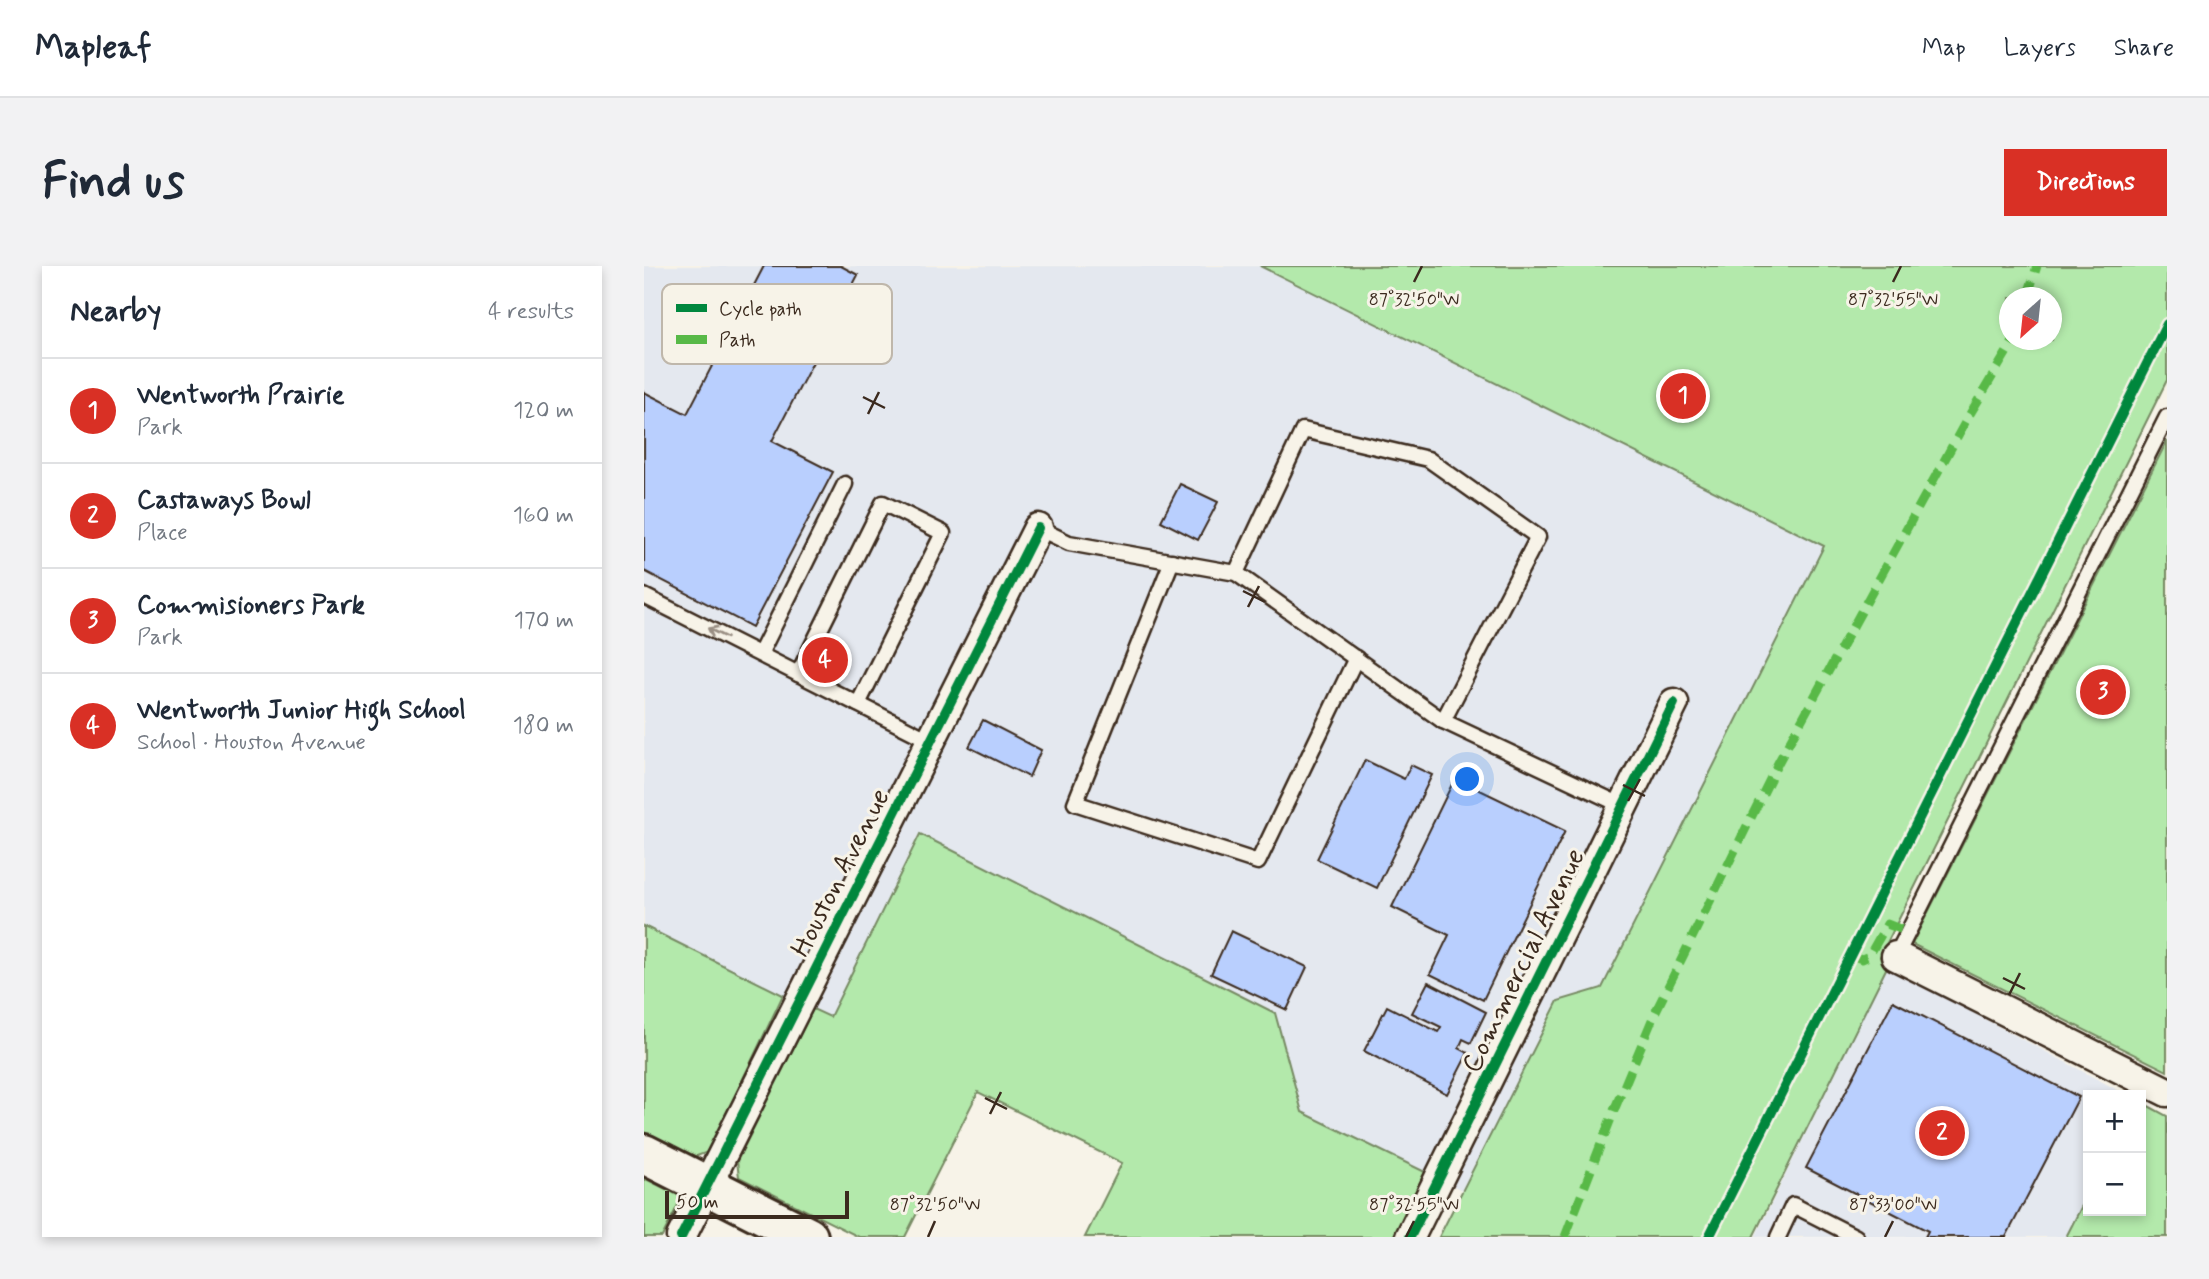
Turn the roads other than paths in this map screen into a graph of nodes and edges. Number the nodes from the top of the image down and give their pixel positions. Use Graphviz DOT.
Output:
graph roads {
  1 [pos="2167,417"];
  2 [pos="845,484"];
  3 [pos="1038,528"];
  4 [pos="1172,561"];
  5 [pos="1236,573"];
  6 [pos="644,596"];
  7 [pos="760,654"];
  8 [pos="1356,659"];
  9 [pos="798,674"];
  10 [pos="1674,703"];
  11 [pos="858,704"];
  12 [pos="1443,720"];
  13 [pos="931,741"];
  14 [pos="1623,806"];
  15 [pos="1896,956"];
  16 [pos="2167,1091"];
  17 [pos="644,1154"];
  18 [pos="707,1186"];
  19 [pos="681,1237"];
  20 [pos="808,1237"];
  21 [pos="1410,1237"];
  22 [pos="1778,1237"];
  23 [pos="1856,1237"];
  1 -- 15 [label="lane"];
  2 -- 7 [label="lane"];
  3 -- 4 [label="lane"];
  3 -- 13 [label="street, Houston Avenue"];
  4 -- 5 [label="lane"];
  4 -- 8 [label="lane"];
  5 -- 8 [label="lane"];
  5 -- 12 [label="lane"];
  7 -- 6 [label="lane, one-way"];
  7 -- 9 [label="lane"];
  8 -- 12 [label="lane"];
  9 -- 11 [label="lane"];
  9 -- 11 [label="lane"];
  10 -- 14 [label="street, Commercial Avenue"];
  11 -- 13 [label="lane"];
  12 -- 14 [label="lane"];
  13 -- 18 [label="street, Houston Avenue"];
  14 -- 21 [label="street, Commercial Avenue"];
  15 -- 16 [label="street"];
  17 -- 18 [label="main road"];
  18 -- 19 [label="street, Houston Avenue"];
  18 -- 20 [label="main road"];
  22 -- 23 [label="lane"];
}
